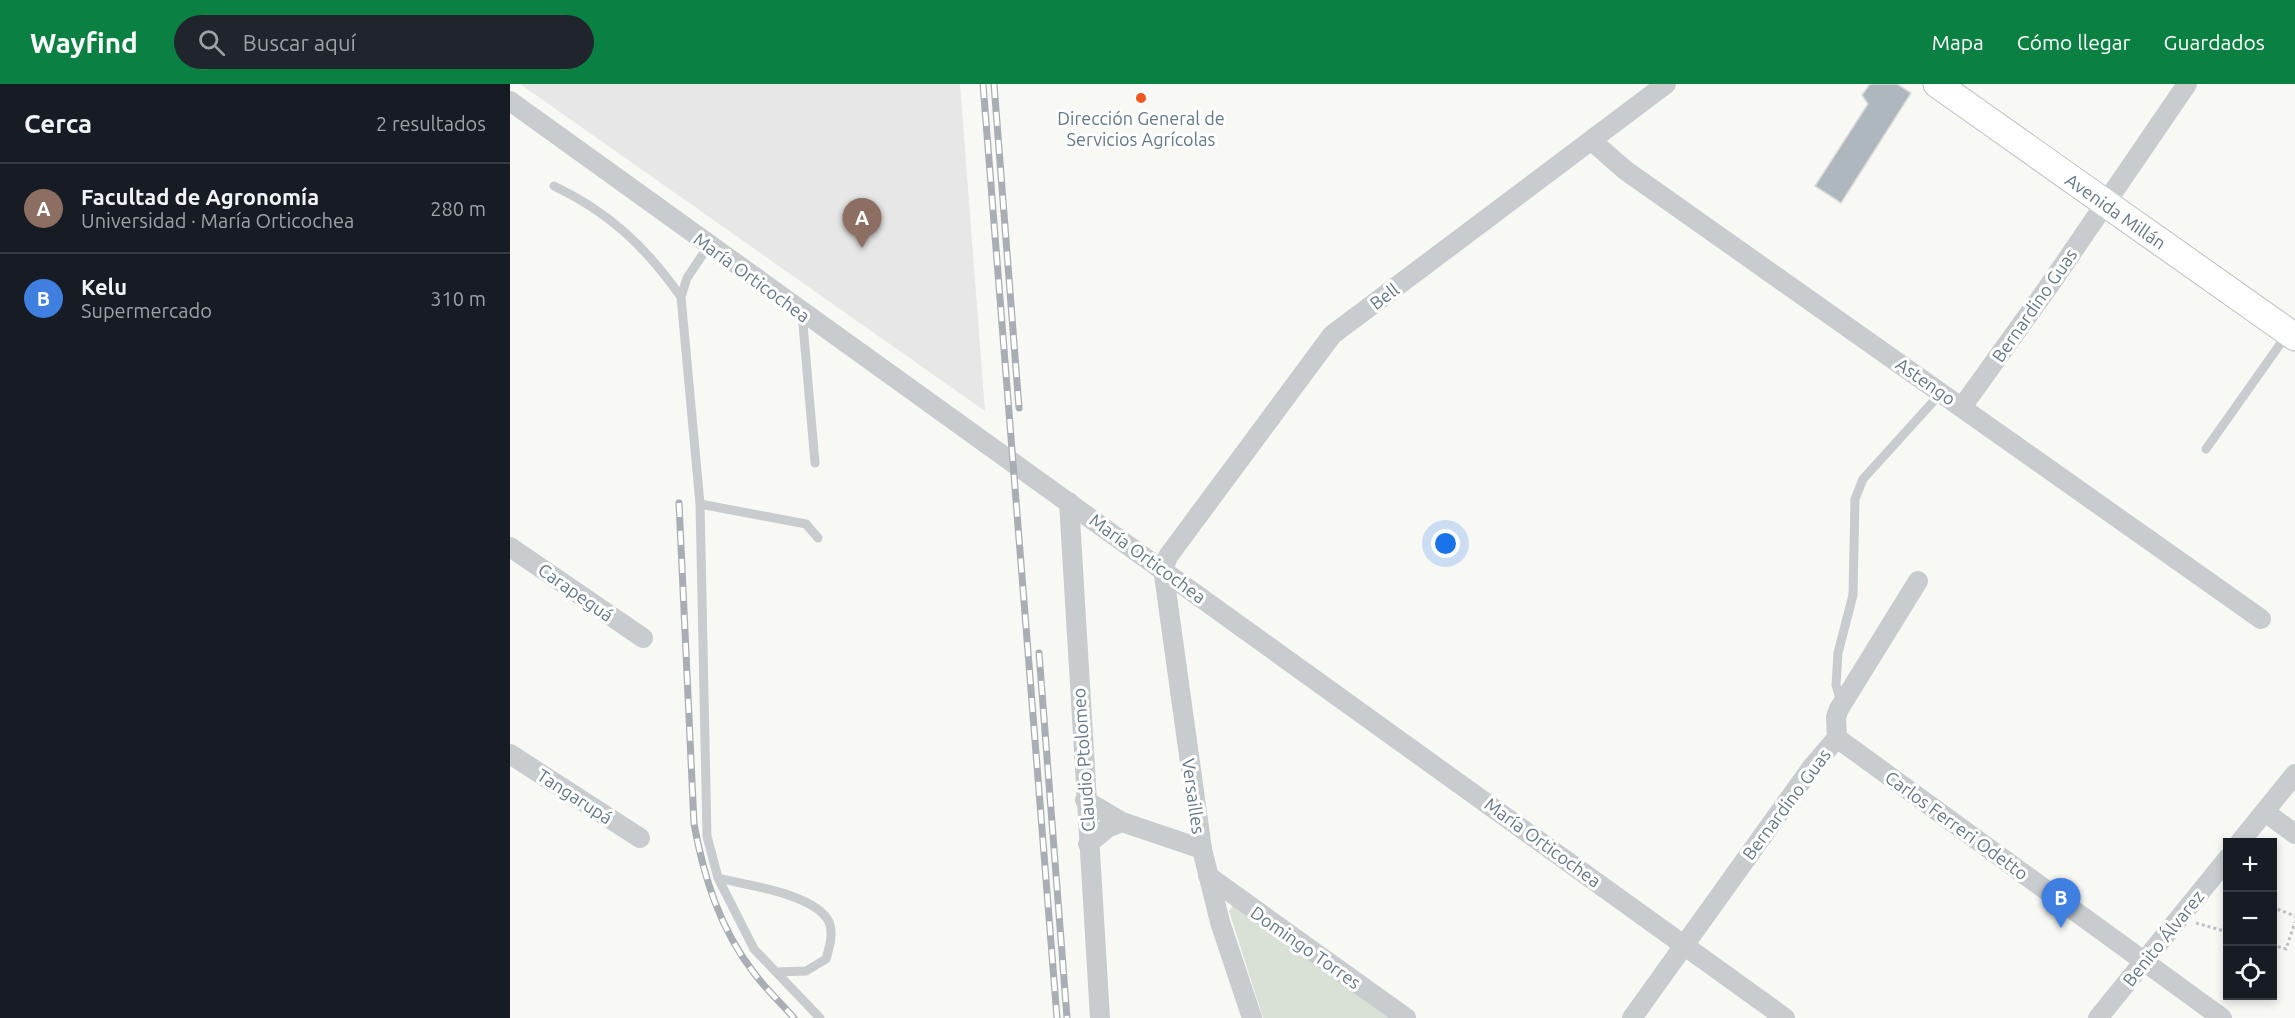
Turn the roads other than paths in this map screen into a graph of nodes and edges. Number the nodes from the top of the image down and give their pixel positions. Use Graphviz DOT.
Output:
graph roads {
  1 [pos="1666,84"];
  2 [pos="1937,84"];
  3 [pos="2187,84"];
  4 [pos="510,101"];
  5 [pos="1592,141"];
  6 [pos="554,186"];
  7 [pos="2105,202"];
  8 [pos="709,246"];
  9 [pos="681,297"];
  10 [pos="802,313"];
  11 [pos="2292,335"];
  12 [pos="1941,392"];
  13 [pos="1962,407"];
  14 [pos="2206,449"];
  15 [pos="815,463"];
  16 [pos="1069,502"];
  17 [pos="700,504"];
  18 [pos="818,538"];
  19 [pos="510,547"];
  20 [pos="1162,568"];
  21 [pos="1918,581"];
  22 [pos="2261,619"];
  23 [pos="643,638"];
  24 [pos="1842,704"];
  25 [pos="1837,738"];
  26 [pos="510,754"];
  27 [pos="2295,774"];
  28 [pos="1085,800"];
  29 [pos="2265,812"];
  30 [pos="1122,822"];
  31 [pos="2295,834"];
  32 [pos="640,838"];
  33 [pos="2244,838"];
  34 [pos="1088,844"];
  35 [pos="1202,849"];
  36 [pos="2223,864"];
  37 [pos="1208,876"];
  38 [pos="718,878"];
  39 [pos="1683,944"];
  40 [pos="2145,962"];
  41 [pos="776,972"];
  42 [pos="820,1018"];
  43 [pos="1100,1018"];
  44 [pos="1252,1018"];
  45 [pos="1406,1018"];
  46 [pos="1632,1018"];
  47 [pos="1785,1018"];
  48 [pos="2098,1018"];
  49 [pos="2222,1018"];
  1 -- 5 [label="street, Bell"];
  2 -- 7 [label="main road, Avenida Millán"];
  3 -- 7 [label="street, Bernardino Guas"];
  4 -- 8 [label="street, María Orticochea"];
  5 -- 12 [label="street, Astengo"];
  5 -- 20 [label="street, Bell"];
  6 -- 9 [label="lane"];
  7 -- 11 [label="main road, Avenida Millán"];
  7 -- 13 [label="street, Bernardino Guas"];
  8 -- 9 [label="lane"];
  8 -- 10 [label="street, María Orticochea"];
  9 -- 17 [label="lane"];
  10 -- 15 [label="lane"];
  10 -- 16 [label="street, María Orticochea"];
  11 -- 14 [label="lane"];
  12 -- 13 [label="street, Astengo"];
  12 -- 24 [label="lane"];
  13 -- 22 [label="street, Astengo"];
  16 -- 20 [label="street, María Orticochea"];
  16 -- 28 [label="street, Claudio Ptolomeo"];
  17 -- 18 [label="lane"];
  17 -- 38 [label="lane"];
  19 -- 23 [label="street, Carapeguá"];
  20 -- 35 [label="street, Versailles"];
  20 -- 39 [label="street, María Orticochea"];
  21 -- 24 [label="street, Bernardino Guas"];
  24 -- 25 [label="street, Bernardino Guas"];
  25 -- 39 [label="street, Bernardino Guas"];
  25 -- 40 [label="street, Carlos Ferreri Odetto"];
  26 -- 32 [label="street, Tangarupá"];
  27 -- 29 [label="street"];
  28 -- 30 [label="street"];
  28 -- 34 [label="street, Claudio Ptolomeo"];
  29 -- 31 [label="street"];
  29 -- 33 [label="street"];
  30 -- 34 [label="street"];
  30 -- 35 [label="street"];
  34 -- 43 [label="street, Claudio Ptolomeo"];
  35 -- 37 [label="street, Versailles"];
  36 -- 40 [label="street, Benito Álvarez"];
  37 -- 44 [label="street, Versailles"];
  37 -- 45 [label="street, Domingo Torres"];
  38 -- 41 [label="lane"];
  38 -- 41 [label="lane"];
  39 -- 46 [label="street, Bernardino Guas"];
  39 -- 47 [label="street, María Orticochea"];
  40 -- 48 [label="street, Benito Álvarez"];
  40 -- 49 [label="street, Carlos Ferreri Odetto"];
  41 -- 42 [label="lane"];
}
